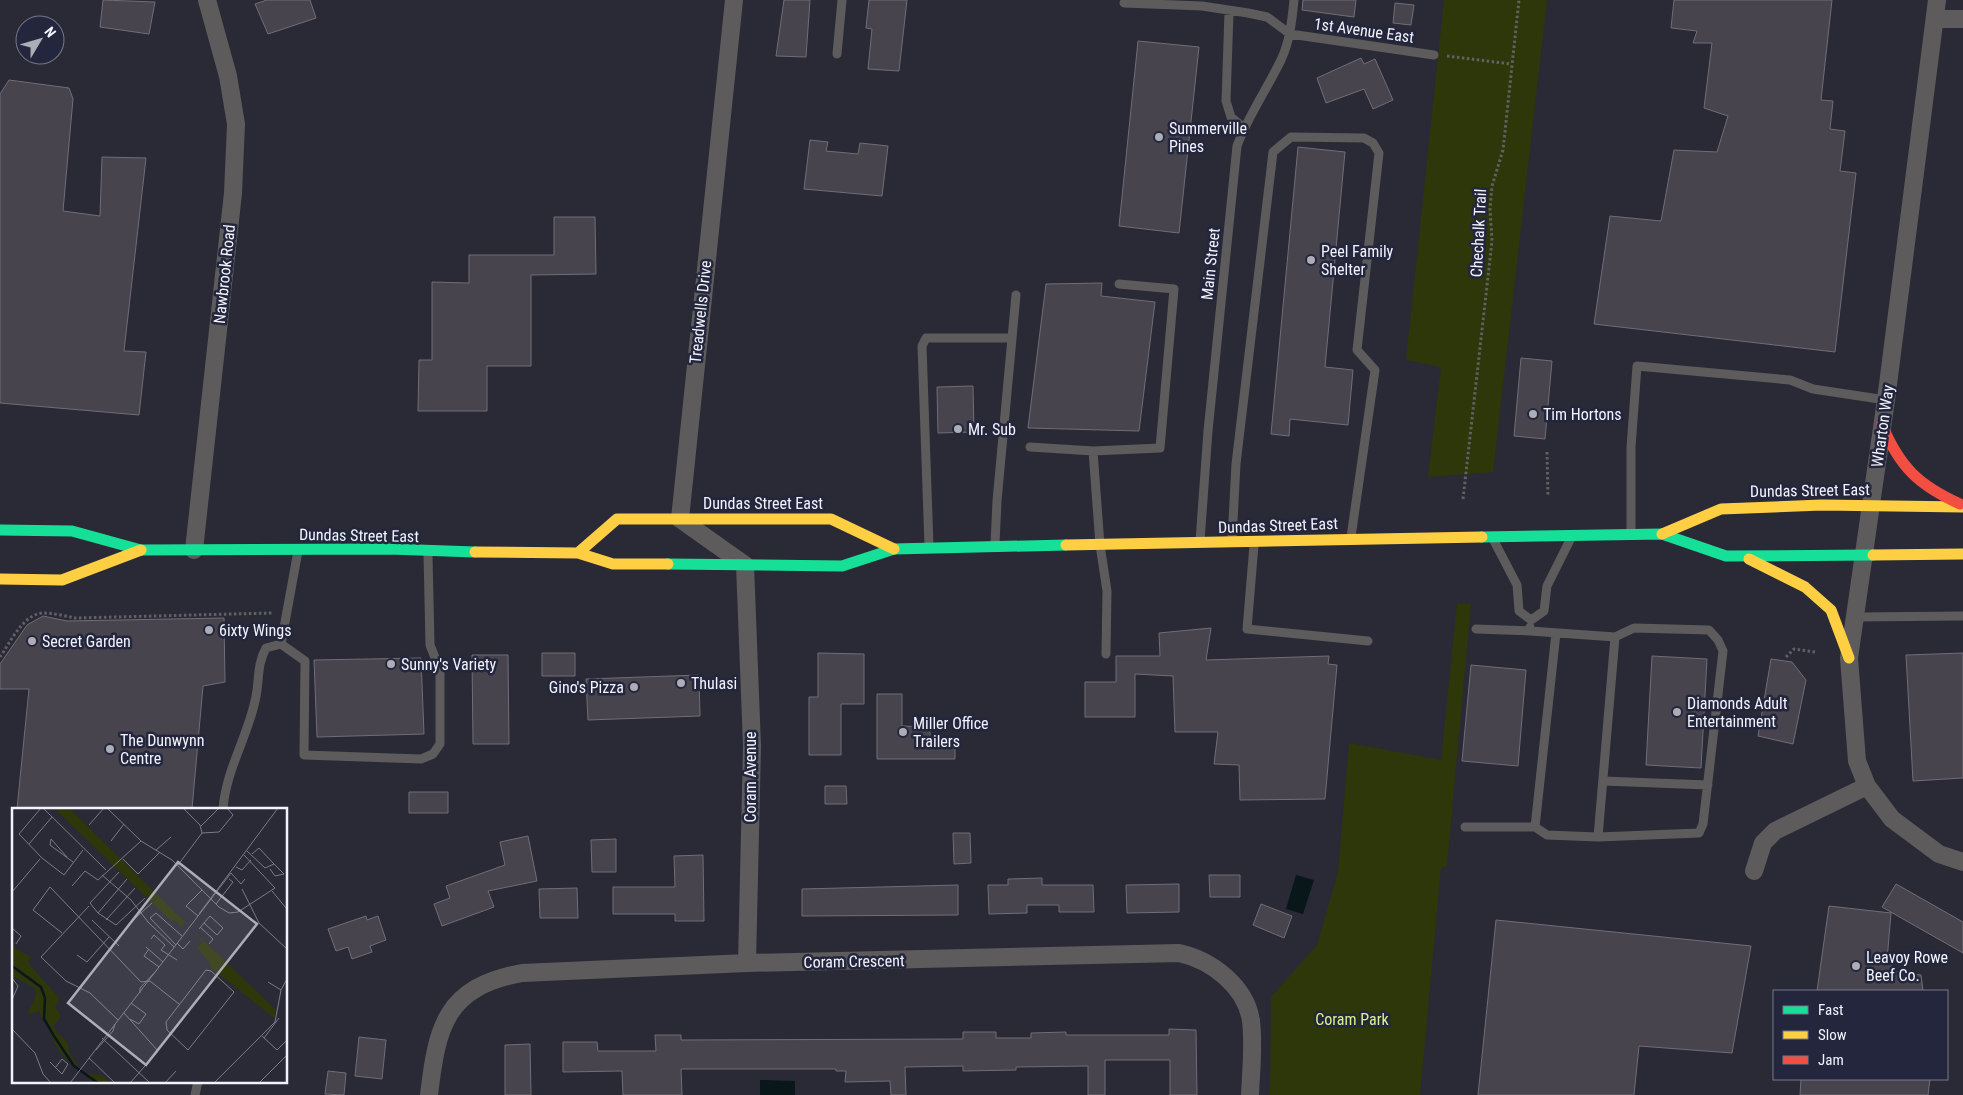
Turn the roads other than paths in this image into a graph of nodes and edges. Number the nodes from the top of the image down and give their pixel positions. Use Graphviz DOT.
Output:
graph roads {
  1 [pos="207,0"];
  2 [pos="734,0"];
  3 [pos="842,0"];
  4 [pos="1294,0"];
  5 [pos="1937,0"];
  6 [pos="1124,3"];
  7 [pos="1229,12"];
  8 [pos="1936,19"];
  9 [pos="1963,19"];
  10 [pos="1290,34"];
  11 [pos="837,54"];
  12 [pos="1434,55"];
  13 [pos="1244,128"];
  14 [pos="1119,284"];
  15 [pos="1016,295"];
  16 [pos="1012,338"];
  17 [pos="1886,400"];
  18 [pos="1882,425"];
  19 [pos="1030,447"];
  20 [pos="1093,451"];
  21 [pos="1870,505"];
  22 [pos="1963,506"];
  23 [pos="680,519"];
  24 [pos="0,530"];
  25 [pos="1631,534"];
  26 [pos="1662,534"];
  27 [pos="1573,535"];
  28 [pos="1491,536"];
  29 [pos="1351,540"];
  30 [pos="1254,542"];
  31 [pos="1232,543"];
  32 [pos="1200,544"];
  33 [pos="1100,545"];
  34 [pos="995,547"];
  35 [pos="894,549"];
  36 [pos="930,549"];
  37 [pos="141,550"];
  38 [pos="194,550"];
  39 [pos="299,551"];
  40 [pos="428,552"];
  41 [pos="578,553"];
  42 [pos="1963,554"];
  43 [pos="1864,555"];
  44 [pos="1744,556"];
  45 [pos="745,565"];
  46 [pos="0,579"];
  47 [pos="1856,616"];
  48 [pos="1963,616"];
  49 [pos="1530,620"];
  50 [pos="1476,629"];
  51 [pos="1530,631"];
  52 [pos="1556,633"];
  53 [pos="1615,637"];
  54 [pos="1368,641"];
  55 [pos="280,644"];
  56 [pos="1106,654"];
  57 [pos="1849,658"];
  58 [pos="1603,781"];
  59 [pos="1708,785"];
  60 [pos="1867,786"];
  61 [pos="223,808"];
  62 [pos="1465,827"];
  63 [pos="1535,827"];
  64 [pos="1598,837"];
  65 [pos="1963,862"];
  66 [pos="1754,871"];
  67 [pos="747,964"];
  68 [pos="198,1082"];
  69 [pos="195,1095"];
  70 [pos="429,1095"];
  71 [pos="1250,1095"];
  1 -- 38 [label="street, Nawbrook Road"];
  2 -- 23 [label="street, Treadwells Drive"];
  3 -- 11 [label="lane"];
  4 -- 10 [label="lane, Main Street"];
  5 -- 8 [label="street, Wharton Way"];
  6 -- 7 [label="lane"];
  7 -- 10 [label="lane"];
  7 -- 13 [label="lane"];
  8 -- 9 [label="street"];
  8 -- 17 [label="street, Wharton Way"];
  10 -- 12 [label="lane, 1st Avenue East"];
  10 -- 13 [label="lane, Main Street"];
  13 -- 32 [label="lane, Main Street"];
  14 -- 20 [label="lane"];
  15 -- 16 [label="lane"];
  16 -- 34 [label="lane"];
  16 -- 36 [label="lane"];
  17 -- 18 [label="street, Wharton Way"];
  17 -- 25 [label="lane"];
  18 -- 21 [label="street, Wharton Way"];
  18 -- 22 [label="main road"];
  19 -- 20 [label="lane"];
  20 -- 33 [label="lane"];
  21 -- 22 [label="main road, Dundas Street East"];
  21 -- 26 [label="main road, Dundas Street East"];
  21 -- 43 [label="street, Wharton Way"];
  23 -- 35 [label="main road, Dundas Street East"];
  23 -- 41 [label="main road, Dundas Street East"];
  23 -- 45 [label="street"];
  24 -- 37 [label="main road, Dundas Street East"];
  25 -- 26 [label="main road, Dundas Street East"];
  25 -- 27 [label="main road, Dundas Street East"];
  26 -- 44 [label="main road, Dundas Street East"];
  27 -- 28 [label="main road, Dundas Street East"];
  27 -- 49 [label="lane"];
  28 -- 29 [label="main road, Dundas Street East"];
  28 -- 49 [label="lane"];
  29 -- 30 [label="main road, Dundas Street East"];
  29 -- 31 [label="lane"];
  30 -- 31 [label="main road, Dundas Street East"];
  30 -- 54 [label="lane"];
  31 -- 32 [label="main road, Dundas Street East"];
  32 -- 33 [label="main road, Dundas Street East"];
  33 -- 34 [label="main road, Dundas Street East"];
  33 -- 56 [label="lane"];
  34 -- 36 [label="main road, Dundas Street East"];
  35 -- 36 [label="main road, Dundas Street East"];
  35 -- 45 [label="main road, Dundas Street East"];
  37 -- 38 [label="main road, Dundas Street East"];
  37 -- 46 [label="main road, Dundas Street East"];
  38 -- 39 [label="main road, Dundas Street East"];
  39 -- 40 [label="main road, Dundas Street East"];
  39 -- 55 [label="lane"];
  40 -- 41 [label="main road, Dundas Street East"];
  40 -- 55 [label="lane"];
  41 -- 45 [label="main road, Dundas Street East"];
  42 -- 43 [label="main road, Dundas Street East"];
  43 -- 44 [label="main road, Dundas Street East"];
  43 -- 47 [label="street, Wharton Way"];
  44 -- 57 [label="main road"];
  45 -- 67 [label="street, Coram Avenue"];
  47 -- 48 [label="lane"];
  47 -- 57 [label="street, Wharton Way"];
  49 -- 51 [label="lane"];
  50 -- 51 [label="lane"];
  51 -- 52 [label="lane"];
  52 -- 53 [label="lane"];
  52 -- 63 [label="lane"];
  53 -- 58 [label="lane"];
  53 -- 59 [label="lane"];
  55 -- 61 [label="lane"];
  57 -- 60 [label="street, Wharton Way"];
  58 -- 59 [label="lane"];
  58 -- 64 [label="lane"];
  59 -- 64 [label="lane"];
  60 -- 65 [label="street, Wharton Way"];
  60 -- 66 [label="street"];
  62 -- 63 [label="lane"];
  63 -- 64 [label="lane"];
  67 -- 70 [label="street, Coram Crescent"];
  67 -- 71 [label="street, Coram Crescent"];
  68 -- 69 [label="lane"];
}
